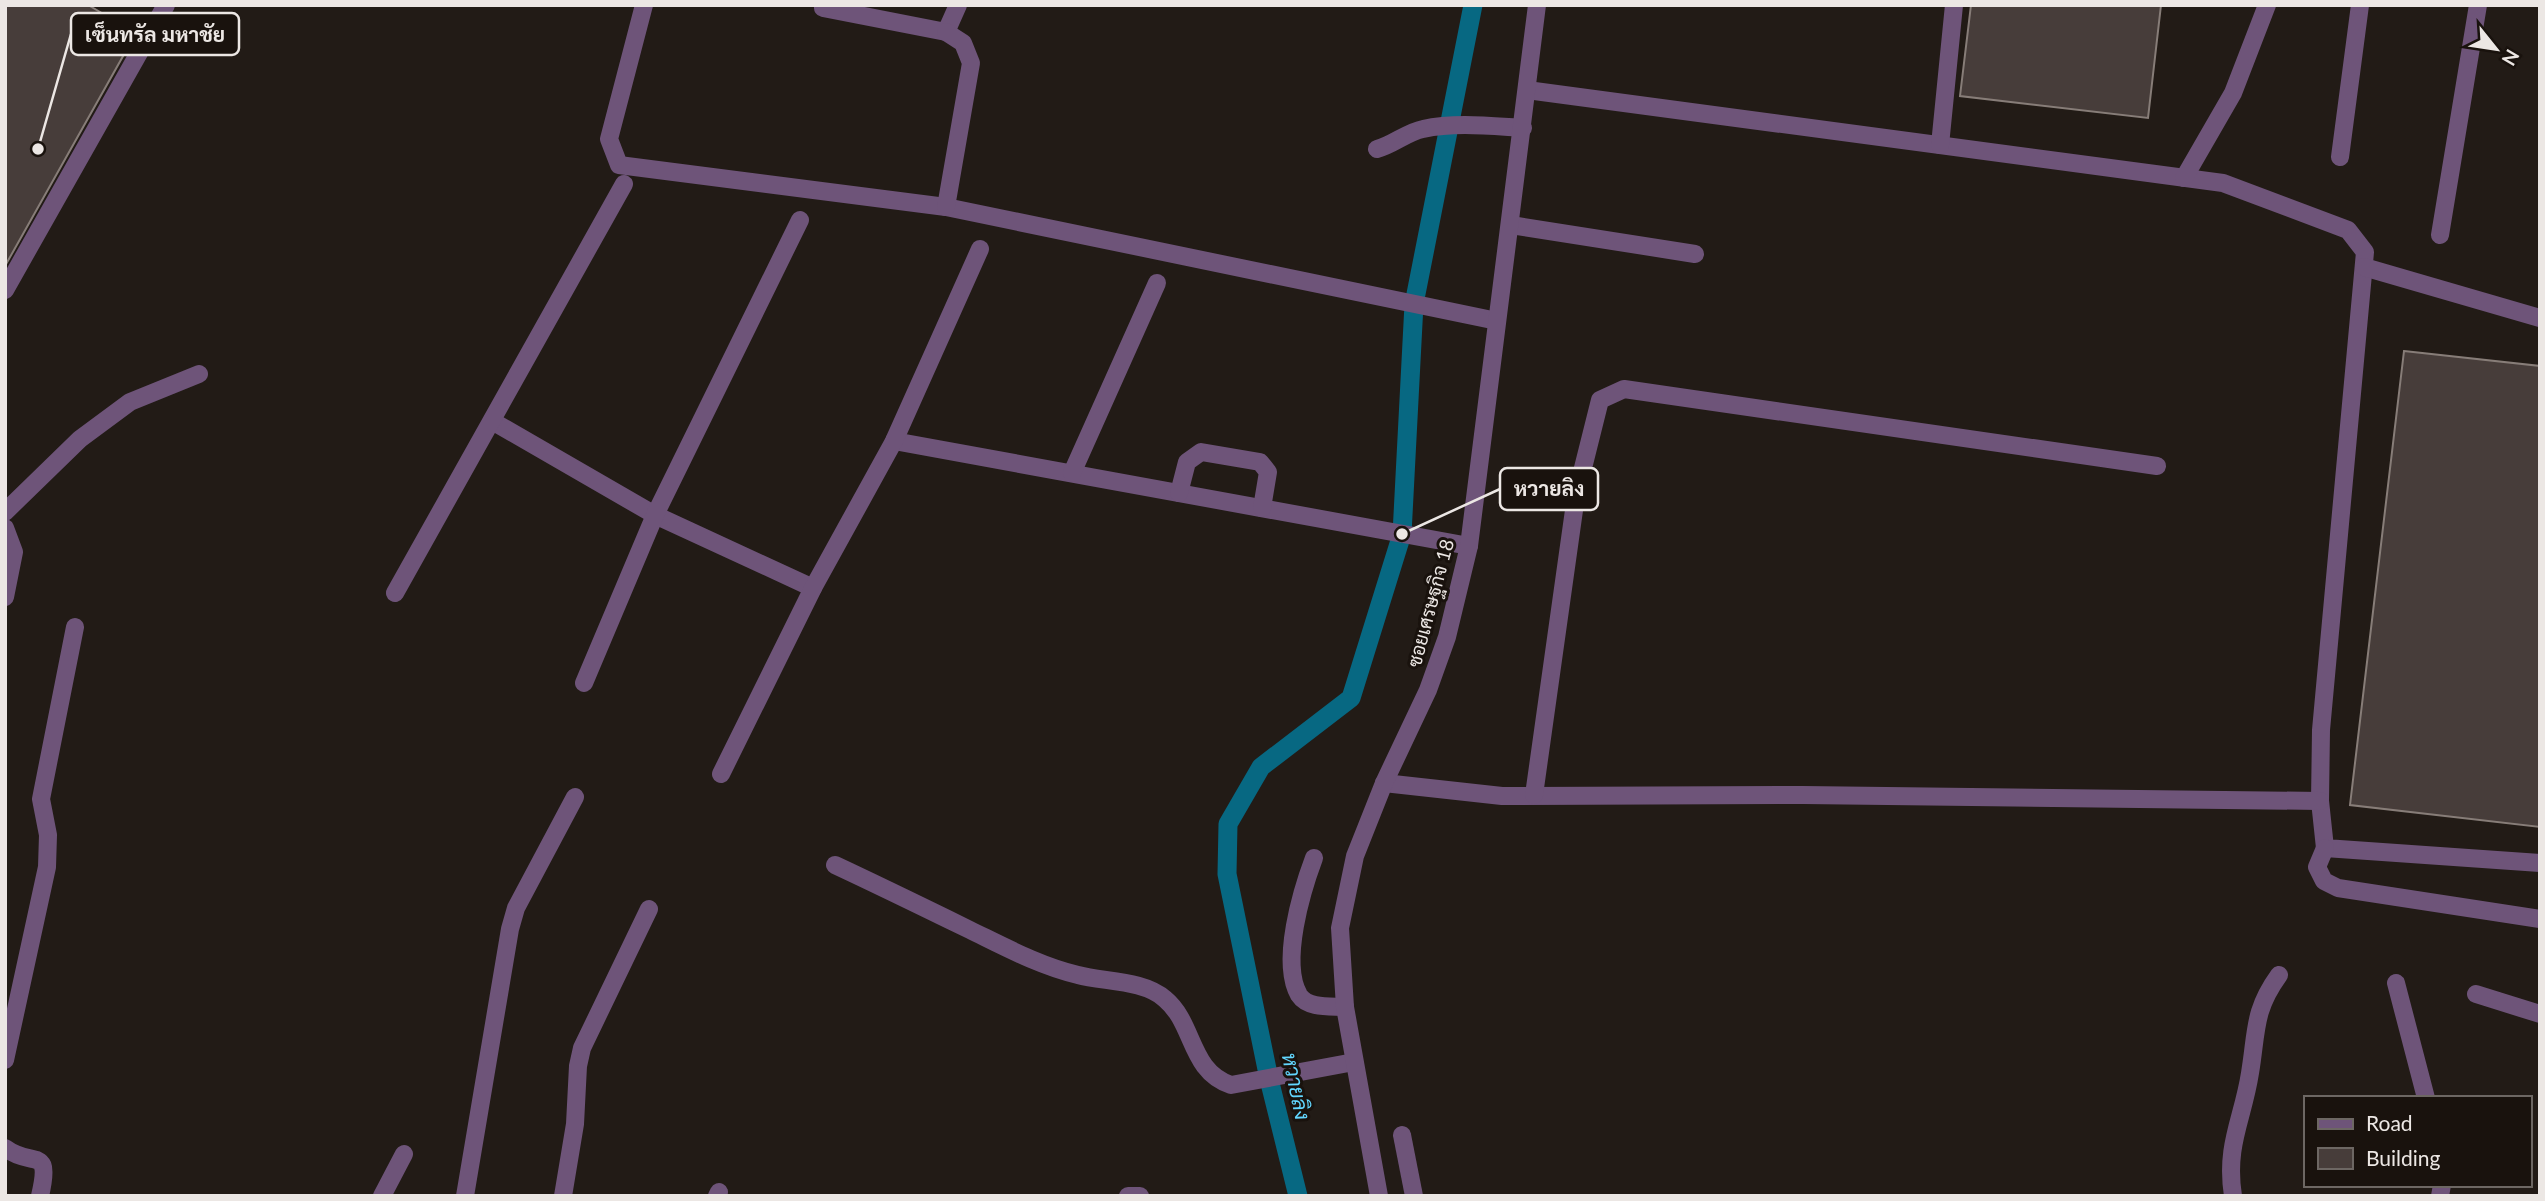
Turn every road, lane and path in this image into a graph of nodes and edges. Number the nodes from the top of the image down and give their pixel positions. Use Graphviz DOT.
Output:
graph roads {
  1 [pos="166,5"];
  2 [pos="644,5"];
  3 [pos="958,5"];
  4 [pos="1537,5"];
  5 [pos="1954,5"];
  6 [pos="2267,5"];
  7 [pos="2360,5"];
  8 [pos="2478,5"];
  9 [pos="823,8"];
  10 [pos="946,32"];
  11 [pos="1527,90"];
  12 [pos="1523,128"];
  13 [pos="1940,145"];
  14 [pos="1377,149"];
  15 [pos="2340,157"];
  16 [pos="2184,178"];
  17 [pos="624,184"];
  18 [pos="946,207"];
  19 [pos="800,220"];
  20 [pos="1511,225"];
  21 [pos="2440,235"];
  22 [pos="980,249"];
  23 [pos="1695,254"];
  24 [pos="2364,267"];
  25 [pos="1157,283"];
  26 [pos="5,290"];
  27 [pos="2540,318"];
  28 [pos="1497,321"];
  29 [pos="199,374"];
  30 [pos="492,421"];
  31 [pos="894,441"];
  32 [pos="2158,466"];
  33 [pos="1072,474"];
  34 [pos="1179,493"];
  35 [pos="1262,508"];
  36 [pos="5,512"];
  37 [pos="655,515"];
  38 [pos="5,528"];
  39 [pos="1469,546"];
  40 [pos="813,588"];
  41 [pos="395,593"];
  42 [pos="5,597"];
  43 [pos="75,627"];
  44 [pos="584,683"];
  45 [pos="721,774"];
  46 [pos="1384,783"];
  47 [pos="1534,795"];
  48 [pos="575,797"];
  49 [pos="2320,801"];
  50 [pos="2325,848"];
  51 [pos="1314,858"];
  52 [pos="2540,863"];
  53 [pos="835,865"];
  54 [pos="649,909"];
  55 [pos="2540,919"];
  56 [pos="2279,975"];
  57 [pos="2396,983"];
  58 [pos="2476,994"];
  59 [pos="1345,1007"];
  60 [pos="2540,1014"];
  61 [pos="5,1060"];
  62 [pos="1354,1062"];
  63 [pos="2425,1096"];
  64 [pos="1402,1135"];
  65 [pos="5,1148"];
  66 [pos="404,1154"];
  67 [pos="40,1196"];
  68 [pos="382,1196"];
  69 [pos="465,1196"];
  70 [pos="563,1196"];
  71 [pos="1128,1196"];
  72 [pos="1140,1196"];
  73 [pos="1379,1196"];
  74 [pos="1415,1196"];
  75 [pos="2233,1196"];
  1 -- 26 [label="street"];
  2 -- 18 [label="street"];
  3 -- 10 [label="street"];
  4 -- 11 [label="street, ซอยเศรษฐกิจ 18"];
  5 -- 13 [label="street"];
  6 -- 16 [label="street"];
  7 -- 15 [label="street"];
  8 -- 21 [label="street"];
  9 -- 10 [label="street"];
  10 -- 18 [label="street"];
  11 -- 12 [label="street, ซอยเศรษฐกิจ 18"];
  11 -- 13 [label="street"];
  12 -- 14 [label="street"];
  12 -- 20 [label="street, ซอยเศรษฐกิจ 18"];
  13 -- 16 [label="street"];
  16 -- 24 [label="street"];
  17 -- 30 [label="street"];
  18 -- 28 [label="street"];
  19 -- 37 [label="street"];
  20 -- 23 [label="street"];
  20 -- 28 [label="street, ซอยเศรษฐกิจ 18"];
  22 -- 31 [label="street"];
  24 -- 27 [label="street"];
  24 -- 49 [label="street"];
  25 -- 33 [label="street"];
  28 -- 39 [label="street, ซอยเศรษฐกิจ 18"];
  29 -- 36 [label="street"];
  30 -- 37 [label="street"];
  30 -- 41 [label="street"];
  31 -- 33 [label="street"];
  31 -- 40 [label="street"];
  32 -- 47 [label="street"];
  33 -- 34 [label="street"];
  34 -- 35 [label="street"];
  34 -- 35 [label="street"];
  35 -- 39 [label="street"];
  37 -- 40 [label="street"];
  37 -- 44 [label="street"];
  38 -- 42 [label="street"];
  39 -- 46 [label="street, ซอยเศรษฐกิจ 18"];
  40 -- 45 [label="street"];
  43 -- 61 [label="street"];
  46 -- 47 [label="street"];
  46 -- 59 [label="street, ซอยเศรษฐกิจ 18"];
  47 -- 49 [label="street"];
  48 -- 69 [label="street"];
  49 -- 50 [label="street"];
  50 -- 52 [label="street"];
  50 -- 55 [label="street"];
  51 -- 59 [label="street"];
  53 -- 62 [label="street"];
  54 -- 70 [label="street"];
  56 -- 75 [label="street"];
  57 -- 63 [label="street"];
  58 -- 60 [label="street"];
  59 -- 62 [label="street, ซอยเศรษฐกิจ 18"];
  62 -- 73 [label="street, ซอยเศรษฐกิจ 18"];
  64 -- 74 [label="street"];
  65 -- 67 [label="street"];
  66 -- 68 [label="street"];
  71 -- 72 [label="street"];
}
